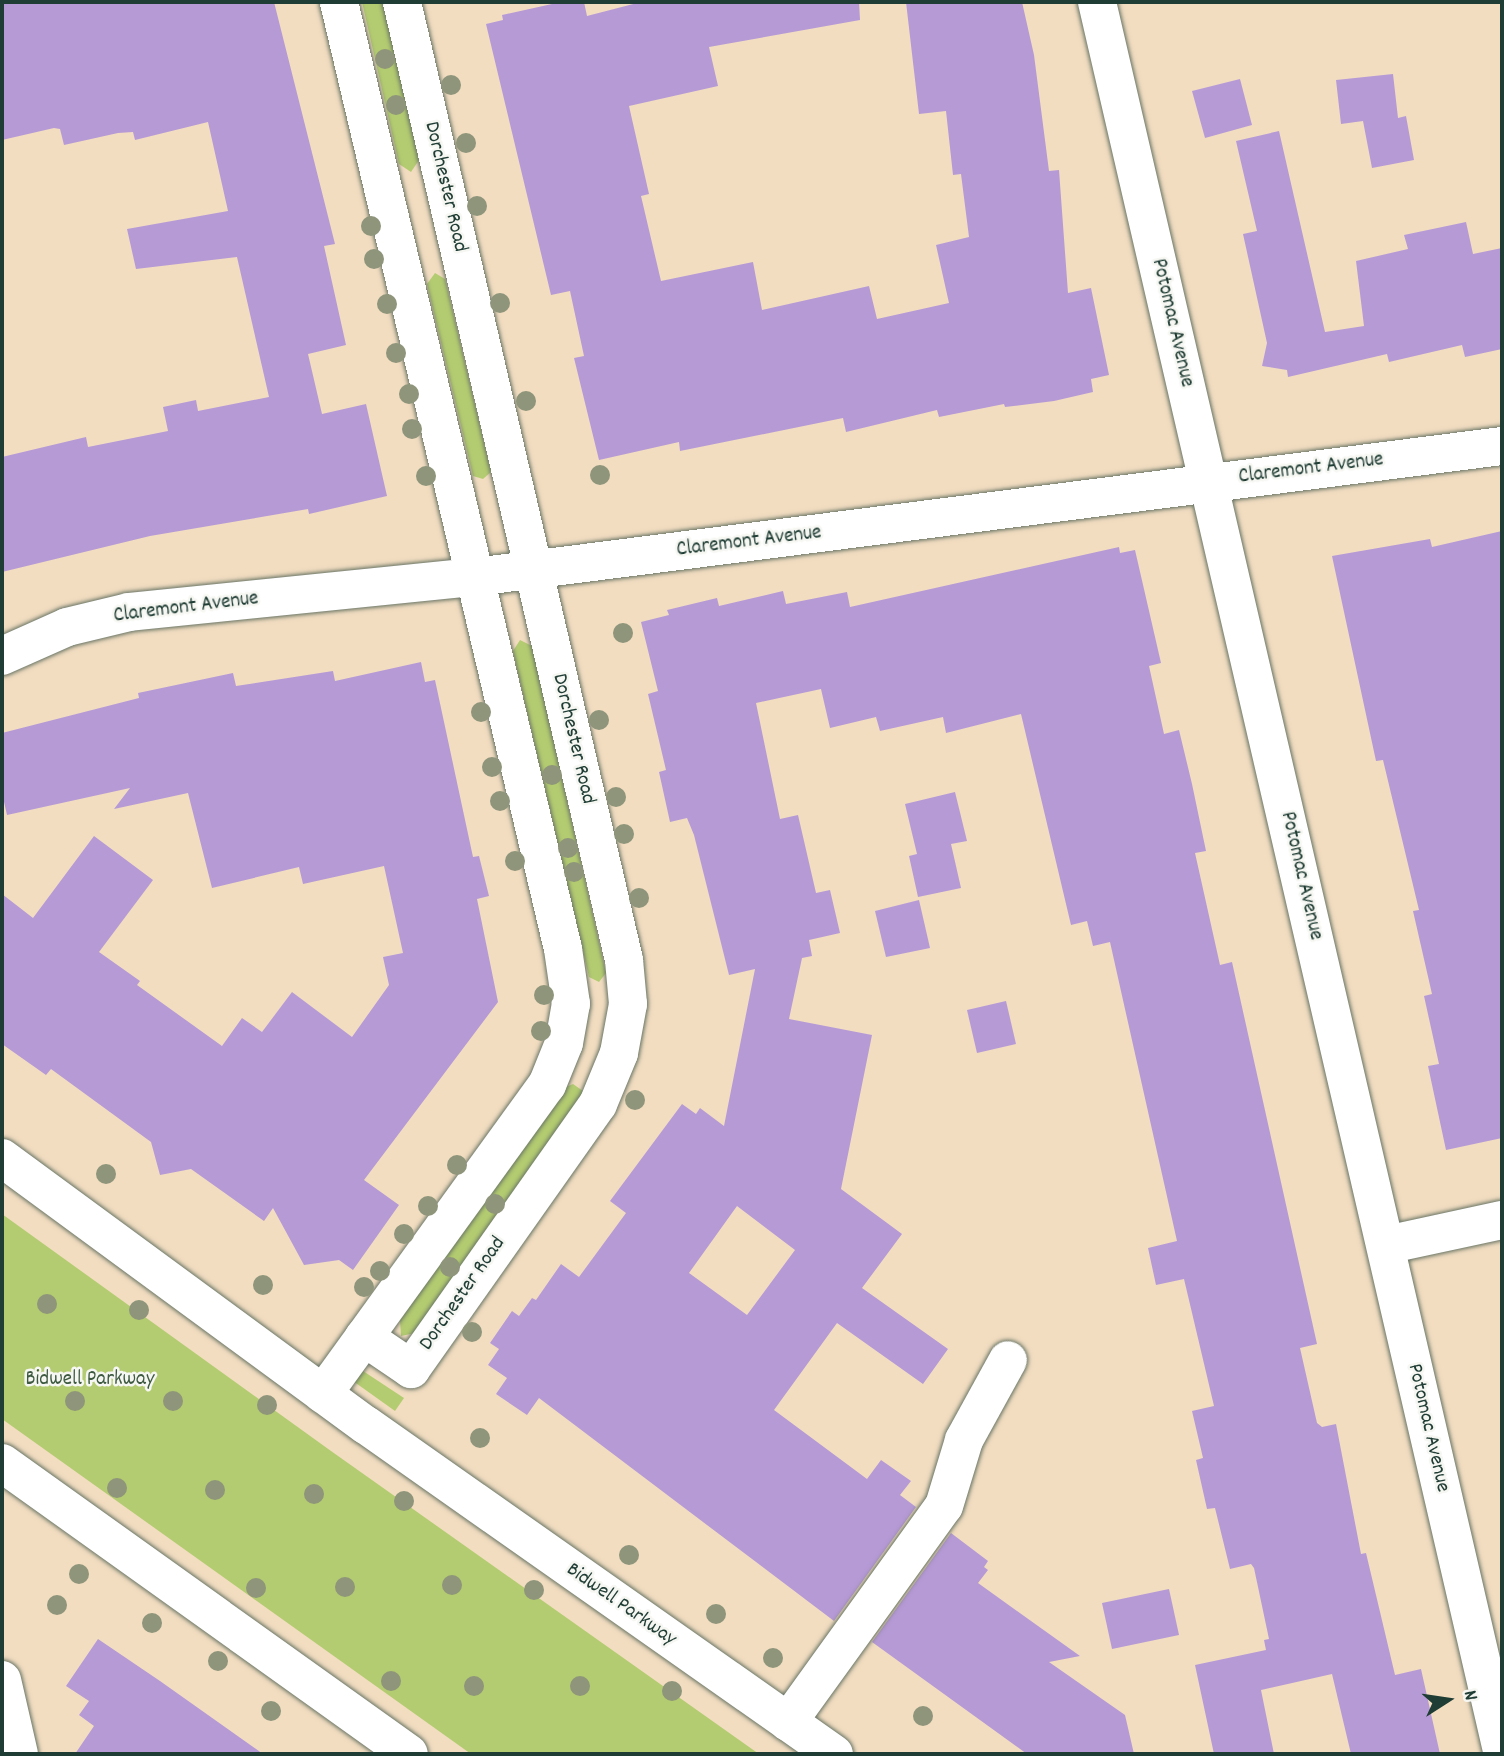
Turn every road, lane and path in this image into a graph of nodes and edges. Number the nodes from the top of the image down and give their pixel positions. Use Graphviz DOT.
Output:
graph roads {
  1 [pos="339,2"];
  2 [pos="402,2"];
  3 [pos="1097,2"];
  4 [pos="445,186"];
  5 [pos="386,200"];
  6 [pos="459,246"];
  7 [pos="400,260"];
  8 [pos="1502,446"];
  9 [pos="1210,481"];
  10 [pos="535,569"];
  11 [pos="475,577"];
  12 [pos="2,656"];
  13 [pos="628,1003"];
  14 [pos="571,1004"];
  15 [pos="559,1057"];
  16 [pos="613,1070"];
  17 [pos="2,1158"];
  18 [pos="1502,1220"];
  19 [pos="1386,1245"];
  20 [pos="364,1337"];
  21 [pos="1008,1360"];
  22 [pos="323,1394"];
  23 [pos="2,1463"];
  24 [pos="2,1680"];
  25 [pos="788,1722"];
  26 [pos="1502,1750"];
  27 [pos="19,1754"];
  28 [pos="409,1754"];
  29 [pos="834,1754"];
  1 -- 5 [label="street"];
  2 -- 4 [label="street, Dorchester Road"];
  3 -- 9 [label="street, Potomac Avenue"];
  4 -- 5 [label="street"];
  4 -- 6 [label="street, Dorchester Road"];
  5 -- 7 [label="street"];
  6 -- 7 [label="street"];
  6 -- 10 [label="street, Dorchester Road"];
  7 -- 11 [label="street"];
  8 -- 9 [label="street, Claremont Avenue"];
  9 -- 10 [label="street, Claremont Avenue"];
  9 -- 19 [label="street, Potomac Avenue"];
  10 -- 11 [label="street, Claremont Avenue"];
  10 -- 13 [label="street, Dorchester Road"];
  11 -- 12 [label="street, Claremont Avenue"];
  11 -- 14 [label="street"];
  13 -- 14 [label="street"];
  13 -- 16 [label="street, Dorchester Road"];
  14 -- 15 [label="street"];
  15 -- 16 [label="street"];
  15 -- 20 [label="street"];
  16 -- 20 [label="street, Dorchester Road"];
  17 -- 22 [label="street, Bidwell Parkway"];
  18 -- 19 [label="street"];
  19 -- 26 [label="street, Potomac Avenue"];
  20 -- 22 [label="street"];
  21 -- 25 [label="street"];
  22 -- 25 [label="street, Bidwell Parkway"];
  23 -- 28 [label="street"];
  24 -- 27 [label="street"];
  25 -- 29 [label="street, Bidwell Parkway"];
}
